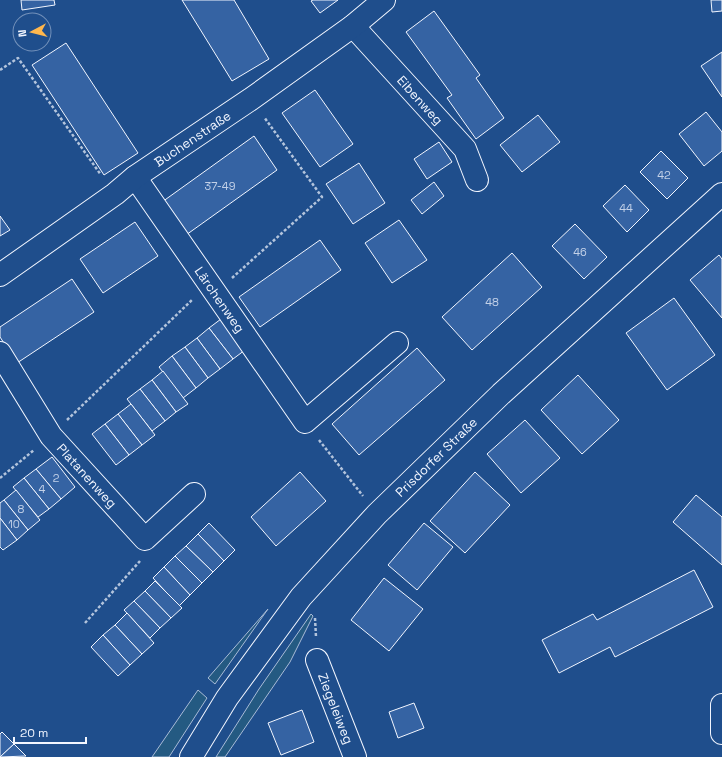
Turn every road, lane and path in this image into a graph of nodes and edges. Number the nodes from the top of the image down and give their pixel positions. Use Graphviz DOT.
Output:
graph roads {
  1 [pos="372,4"];
  2 [pos="353,26"];
  3 [pos="0,70"];
  4 [pos="252,99"];
  5 [pos="135,177"];
  6 [pos="477,180"];
  7 [pos="114,194"];
  8 [pos="722,194"];
  9 [pos="0,276"];
  10 [pos="212,288"];
  11 [pos="397,342"];
  12 [pos="0,353"];
  13 [pos="305,422"];
  14 [pos="51,436"];
  15 [pos="0,478"];
  16 [pos="194,494"];
  17 [pos="377,514"];
  18 [pos="145,539"];
  19 [pos="301,597"];
  20 [pos="85,623"];
  21 [pos="317,660"];
  22 [pos="722,705"];
  23 [pos="722,733"];
  24 [pos="191,757"];
  25 [pos="355,757"];
  1 -- 2 [label="street, Buchenstraße"];
  2 -- 4 [label="street, Buchenstraße"];
  2 -- 6 [label="street, Eibenweg"];
  3 -- 7 [label="path"];
  4 -- 5 [label="street, Buchenstraße"];
  4 -- 10 [label="path"];
  5 -- 7 [label="street, Buchenstraße"];
  5 -- 10 [label="street, Lärchenweg"];
  7 -- 9 [label="street, Buchenstraße"];
  8 -- 17 [label="street, Prisdorfer Straße"];
  10 -- 13 [label="street, Lärchenweg"];
  10 -- 14 [label="path"];
  11 -- 13 [label="street"];
  12 -- 14 [label="street, Platanenweg"];
  13 -- 17 [label="path"];
  14 -- 15 [label="path"];
  14 -- 18 [label="street, Platanenweg"];
  16 -- 18 [label="street"];
  17 -- 19 [label="street, Prisdorfer Straße"];
  18 -- 20 [label="path"];
  19 -- 21 [label="path"];
  19 -- 24 [label="street, Prisdorfer Straße"];
  21 -- 25 [label="street, Ziegeleiweg"];
  22 -- 23 [label="street"];
}
